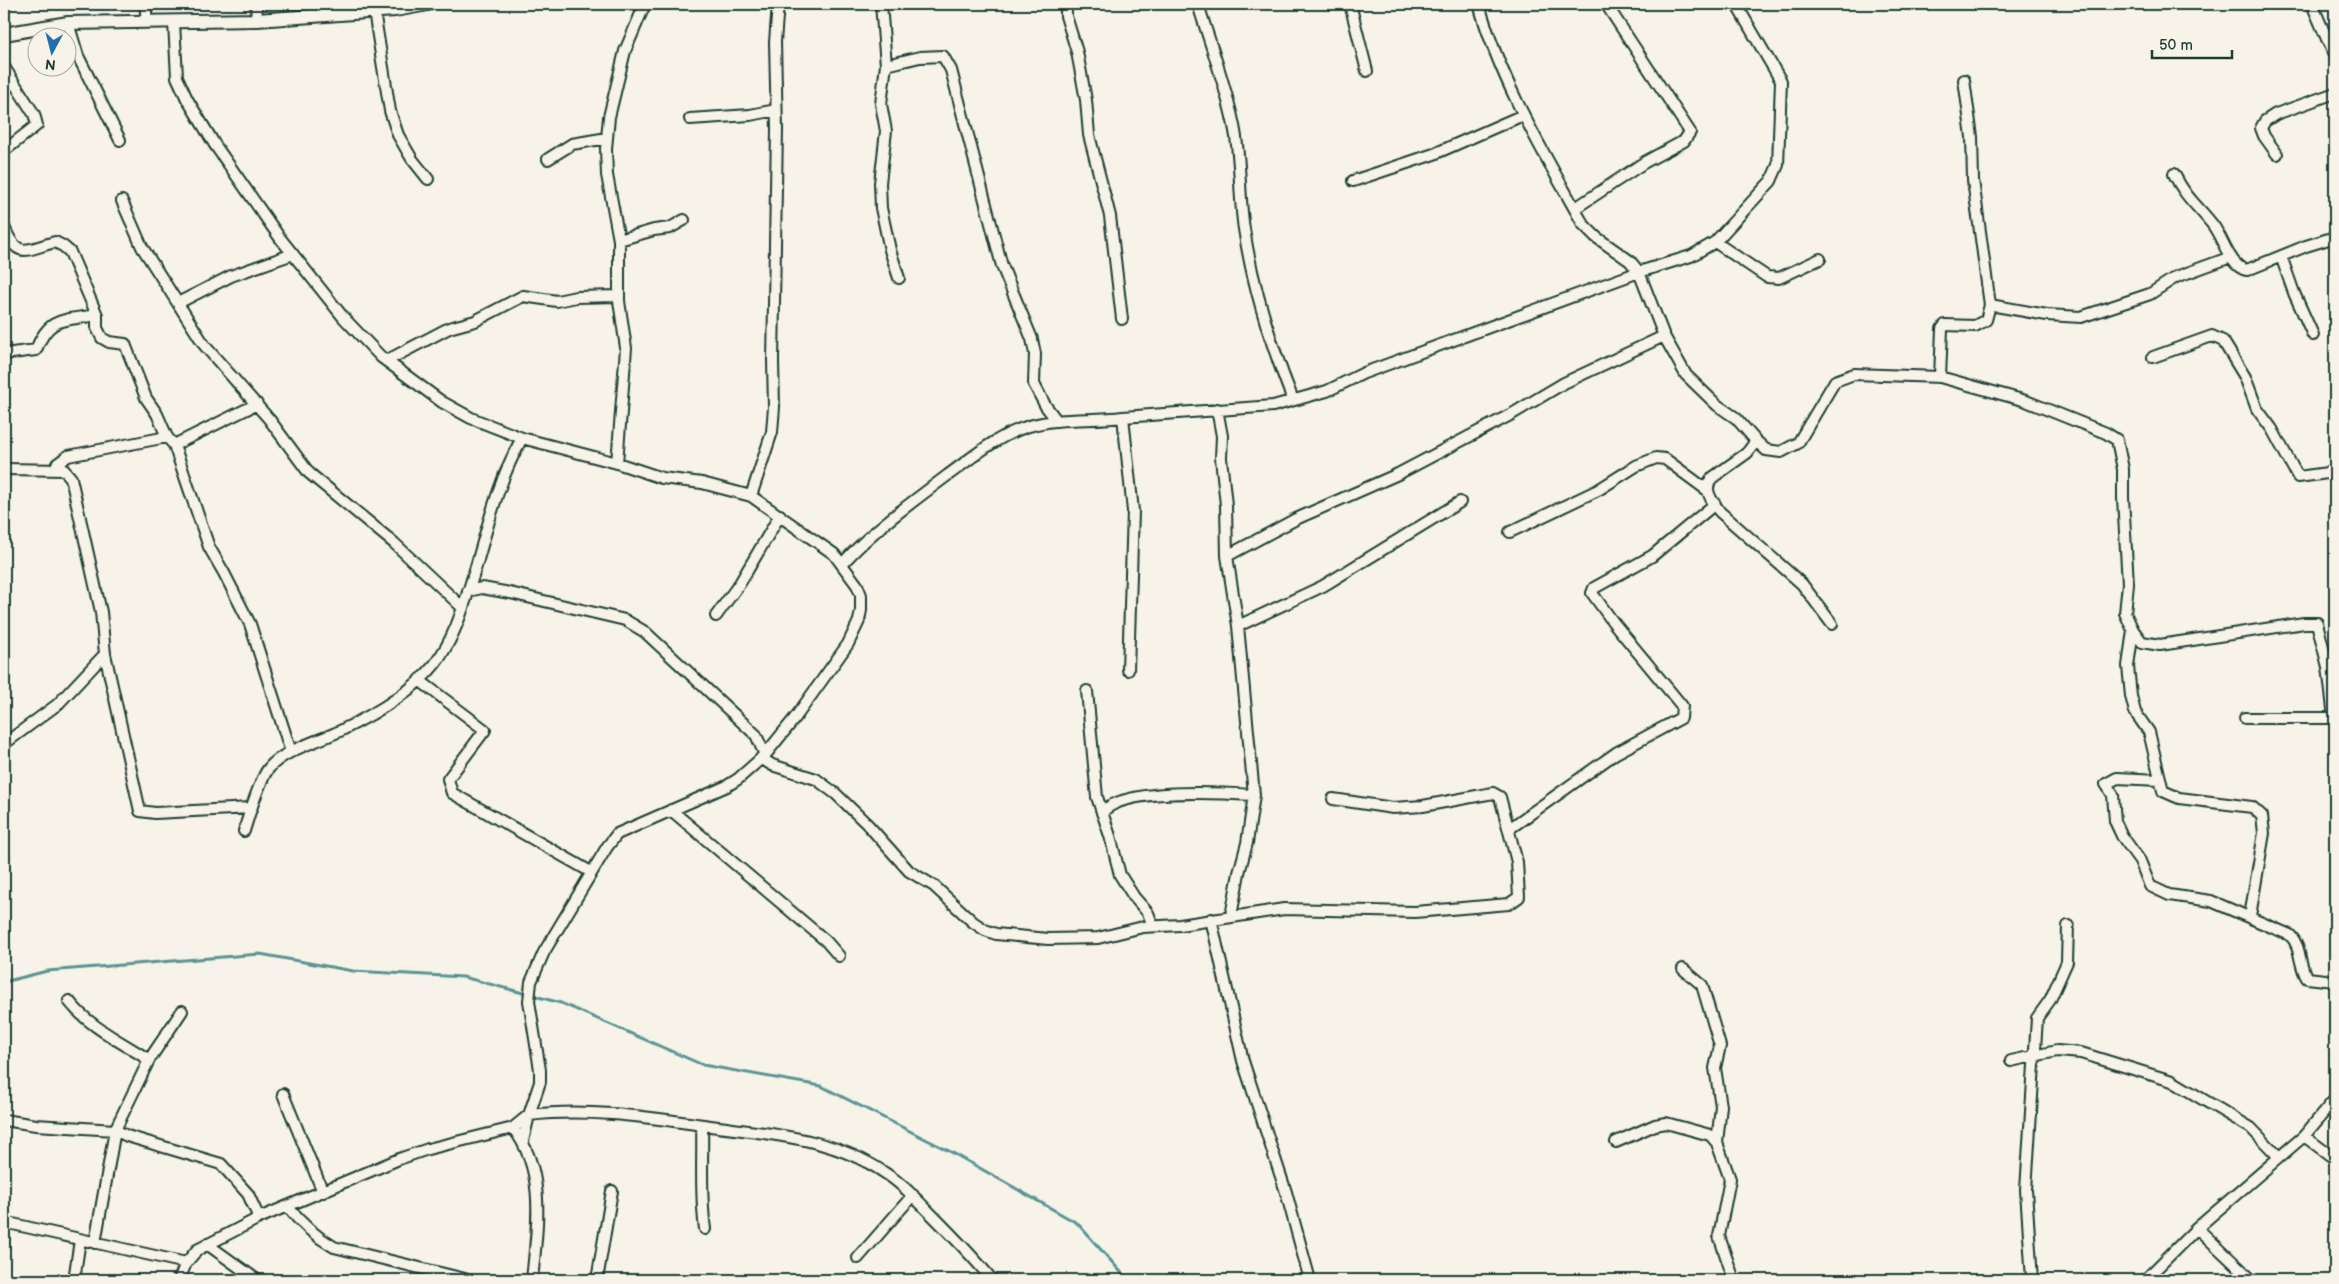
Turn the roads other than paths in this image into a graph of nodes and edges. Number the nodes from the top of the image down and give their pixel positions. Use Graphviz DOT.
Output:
graph roads {
  1 [pos="145,4"];
  2 [pos="256,4"];
  3 [pos="428,4"];
  4 [pos="645,4"];
  5 [pos="778,4"];
  6 [pos="881,4"];
  7 [pos="1066,4"];
  8 [pos="1198,4"];
  9 [pos="1350,4"];
  10 [pos="1479,4"];
  11 [pos="1606,4"];
  12 [pos="1736,4"];
  13 [pos="2312,4"];
  14 [pos="374,12"];
  15 [pos="257,20"];
  16 [pos="146,21"];
  17 [pos="174,22"];
  18 [pos="68,23"];
  19 [pos="4,34"];
  20 [pos="2335,54"];
  21 [pos="886,66"];
  22 [pos="4,68"];
  23 [pos="1366,71"];
  24 [pos="1964,80"];
  25 [pos="2335,93"];
  26 [pos="776,110"];
  27 [pos="1523,115"];
  28 [pos="690,119"];
  29 [pos="607,138"];
  30 [pos="19,139"];
  31 [pos="120,140"];
  32 [pos="4,141"];
  33 [pos="4,151"];
  34 [pos="2277,154"];
  35 [pos="548,158"];
  36 [pos="2174,174"];
  37 [pos="428,179"];
  38 [pos="1353,181"];
  39 [pos="122,201"];
  40 [pos="1574,207"];
  41 [pos="684,220"];
  42 [pos="4,227"];
  43 [pos="2335,237"];
  44 [pos="619,240"];
  45 [pos="1715,242"];
  46 [pos="293,254"];
  47 [pos="2231,256"];
  48 [pos="2281,256"];
  49 [pos="1820,259"];
  50 [pos="1638,272"];
  51 [pos="899,278"];
  52 [pos="619,296"];
  53 [pos="178,303"];
  54 [pos="1990,305"];
  55 [pos="97,315"];
  56 [pos="1122,319"];
  57 [pos="2313,335"];
  58 [pos="1664,336"];
  59 [pos="4,354"];
  60 [pos="2153,357"];
  61 [pos="386,361"];
  62 [pos="1940,377"];
  63 [pos="1293,400"];
  64 [pos="257,404"];
  65 [pos="1217,410"];
  66 [pos="1124,417"];
  67 [pos="1056,421"];
  68 [pos="166,437"];
  69 [pos="522,438"];
  70 [pos="1756,442"];
  71 [pos="174,445"];
  72 [pos="617,463"];
  73 [pos="4,469"];
  74 [pos="55,469"];
  75 [pos="2335,472"];
  76 [pos="1707,490"];
  77 [pos="751,496"];
  78 [pos="1460,502"];
  79 [pos="1715,504"];
  80 [pos="780,514"];
  81 [pos="1510,532"];
  82 [pos="1227,556"];
  83 [pos="843,563"];
  84 [pos="468,592"];
  85 [pos="463,608"];
  86 [pos="716,616"];
  87 [pos="1832,624"];
  88 [pos="1238,626"];
  89 [pos="2133,630"];
  90 [pos="105,654"];
  91 [pos="2332,666"];
  92 [pos="1128,670"];
  93 [pos="419,680"];
  94 [pos="1087,691"];
  95 [pos="2335,716"];
  96 [pos="2245,718"];
  97 [pos="4,744"];
  98 [pos="291,752"];
  99 [pos="763,756"];
  100 [pos="2160,780"];
  101 [pos="1254,795"];
  102 [pos="1333,799"];
  103 [pos="251,808"];
  104 [pos="671,810"];
  105 [pos="1102,813"];
  106 [pos="1509,829"];
  107 [pos="244,831"];
  108 [pos="591,872"];
  109 [pos="1231,916"];
  110 [pos="2250,916"];
  111 [pos="1211,919"];
  112 [pos="1153,926"];
  113 [pos="2068,926"];
  114 [pos="839,956"];
  115 [pos="1683,969"];
  116 [pos="2335,981"];
  117 [pos="69,1001"];
  118 [pos="182,1011"];
  119 [pos="2036,1054"];
  120 [pos="149,1060"];
  121 [pos="2011,1061"];
  122 [pos="283,1094"];
  123 [pos="2335,1099"];
  124 [pos="529,1116"];
  125 [pos="4,1120"];
  126 [pos="702,1124"];
  127 [pos="513,1128"];
  128 [pos="115,1130"];
  129 [pos="2304,1136"];
  130 [pos="523,1141"];
  131 [pos="1616,1142"];
  132 [pos="1717,1143"];
  133 [pos="2278,1156"];
  134 [pos="2335,1159"];
  135 [pos="612,1191"];
  136 [pos="323,1192"];
  137 [pos="913,1195"];
  138 [pos="288,1207"];
  139 [pos="259,1218"];
  140 [pos="4,1222"];
  141 [pos="704,1228"];
  142 [pos="2198,1228"];
  143 [pos="80,1240"];
  144 [pos="95,1243"];
  145 [pos="207,1244"];
  146 [pos="858,1258"];
  147 [pos="186,1263"];
  148 [pos="465,1279"];
  149 [pos="74,1280"];
  150 [pos="179,1280"];
  151 [pos="257,1280"];
  152 [pos="532,1280"];
  153 [pos="598,1280"];
  154 [pos="992,1280"];
  155 [pos="1310,1280"];
  156 [pos="1734,1280"];
  157 [pos="2032,1280"];
  158 [pos="2145,1280"];
  159 [pos="2252,1280"];
  1 -- 16 [label="street"];
  2 -- 15 [label="street"];
  3 -- 14 [label="street"];
  4 -- 29 [label="street"];
  5 -- 26 [label="street"];
  6 -- 21 [label="street"];
  7 -- 56 [label="street"];
  8 -- 63 [label="street"];
  9 -- 23 [label="street"];
  10 -- 27 [label="street"];
  11 -- 40 [label="street"];
  12 -- 45 [label="street"];
  13 -- 20 [label="street"];
  14 -- 15 [label="street"];
  14 -- 37 [label="street"];
  15 -- 17 [label="street"];
  16 -- 17 [label="street"];
  16 -- 18 [label="street"];
  17 -- 46 [label="street"];
  18 -- 19 [label="street"];
  18 -- 31 [label="street"];
  21 -- 51 [label="street"];
  21 -- 67 [label="street"];
  22 -- 30 [label="street"];
  24 -- 54 [label="street"];
  25 -- 34 [label="street"];
  26 -- 28 [label="street"];
  26 -- 77 [label="street"];
  27 -- 38 [label="street"];
  27 -- 40 [label="street"];
  29 -- 35 [label="street"];
  29 -- 44 [label="street"];
  30 -- 32 [label="street"];
  30 -- 33 [label="street"];
  36 -- 47 [label="street"];
  39 -- 53 [label="street"];
  40 -- 50 [label="street"];
  41 -- 44 [label="street"];
  42 -- 55 [label="street"];
  43 -- 48 [label="street"];
  44 -- 52 [label="street"];
  45 -- 49 [label="street"];
  45 -- 50 [label="street"];
  46 -- 53 [label="street"];
  46 -- 61 [label="street"];
  47 -- 48 [label="street"];
  47 -- 54 [label="street"];
  48 -- 57 [label="street"];
  50 -- 58 [label="street"];
  50 -- 63 [label="street"];
  52 -- 61 [label="street"];
  52 -- 72 [label="street"];
  53 -- 64 [label="street"];
  54 -- 62 [label="street"];
  55 -- 59 [label="street"];
  55 -- 68 [label="street"];
  58 -- 70 [label="street"];
  58 -- 82 [label="street"];
  60 -- 75 [label="street"];
  61 -- 69 [label="street"];
  62 -- 70 [label="street"];
  62 -- 89 [label="street"];
  63 -- 65 [label="street"];
  64 -- 71 [label="street"];
  64 -- 85 [label="street"];
  65 -- 66 [label="street"];
  65 -- 82 [label="street"];
  66 -- 67 [label="street"];
  66 -- 92 [label="street"];
  67 -- 83 [label="street"];
  68 -- 71 [label="street"];
  68 -- 74 [label="street"];
  69 -- 72 [label="street"];
  69 -- 84 [label="street"];
  70 -- 76 [label="street"];
  71 -- 98 [label="street"];
  72 -- 77 [label="street"];
  73 -- 74 [label="street"];
  74 -- 90 [label="street"];
  76 -- 79 [label="street"];
  76 -- 81 [label="street"];
  77 -- 80 [label="street"];
  78 -- 88 [label="street"];
  79 -- 87 [label="street"];
  79 -- 106 [label="street"];
  80 -- 83 [label="street"];
  80 -- 86 [label="street"];
  82 -- 88 [label="street"];
  83 -- 99 [label="street"];
  84 -- 85 [label="street"];
  84 -- 99 [label="street"];
  85 -- 93 [label="street"];
  88 -- 101 [label="street"];
  89 -- 91 [label="street"];
  89 -- 100 [label="street"];
  90 -- 97 [label="street"];
  90 -- 103 [label="street"];
  91 -- 95 [label="street"];
  93 -- 98 [label="street"];
  93 -- 108 [label="street"];
  94 -- 105 [label="street"];
  95 -- 96 [label="street"];
  98 -- 103 [label="street"];
  99 -- 104 [label="street"];
  99 -- 112 [label="street"];
  100 -- 110 [label="street"];
  100 -- 110 [label="street"];
  101 -- 105 [label="street"];
  101 -- 109 [label="street"];
  102 -- 106 [label="street"];
  103 -- 107 [label="street"];
  104 -- 108 [label="street"];
  104 -- 114 [label="street"];
  105 -- 112 [label="street"];
  106 -- 109 [label="street"];
  108 -- 124 [label="street"];
  109 -- 111 [label="street"];
  110 -- 116 [label="street"];
  111 -- 112 [label="street"];
  111 -- 155 [label="street"];
  113 -- 119 [label="street"];
  115 -- 132 [label="street"];
  117 -- 120 [label="street"];
  118 -- 120 [label="street"];
  119 -- 121 [label="street"];
  119 -- 133 [label="street"];
  119 -- 157 [label="street"];
  120 -- 128 [label="street"];
  122 -- 136 [label="street"];
  123 -- 129 [label="street"];
  124 -- 126 [label="street"];
  124 -- 127 [label="street"];
  124 -- 130 [label="street"];
  125 -- 128 [label="street"];
  126 -- 137 [label="street"];
  126 -- 141 [label="street"];
  127 -- 130 [label="street"];
  127 -- 136 [label="street"];
  128 -- 139 [label="street"];
  128 -- 144 [label="street"];
  129 -- 133 [label="street"];
  129 -- 134 [label="street"];
  130 -- 152 [label="street"];
  131 -- 132 [label="street"];
  132 -- 156 [label="street"];
  133 -- 142 [label="street"];
  135 -- 153 [label="street"];
  136 -- 138 [label="street"];
  137 -- 146 [label="street"];
  137 -- 154 [label="street"];
  138 -- 139 [label="street"];
  138 -- 148 [label="street"];
  139 -- 145 [label="street"];
  140 -- 143 [label="street"];
  142 -- 158 [label="street"];
  142 -- 159 [label="street"];
  143 -- 144 [label="street"];
  143 -- 149 [label="street"];
  144 -- 147 [label="street"];
  145 -- 147 [label="street"];
  145 -- 151 [label="street"];
  147 -- 150 [label="street"];
}
